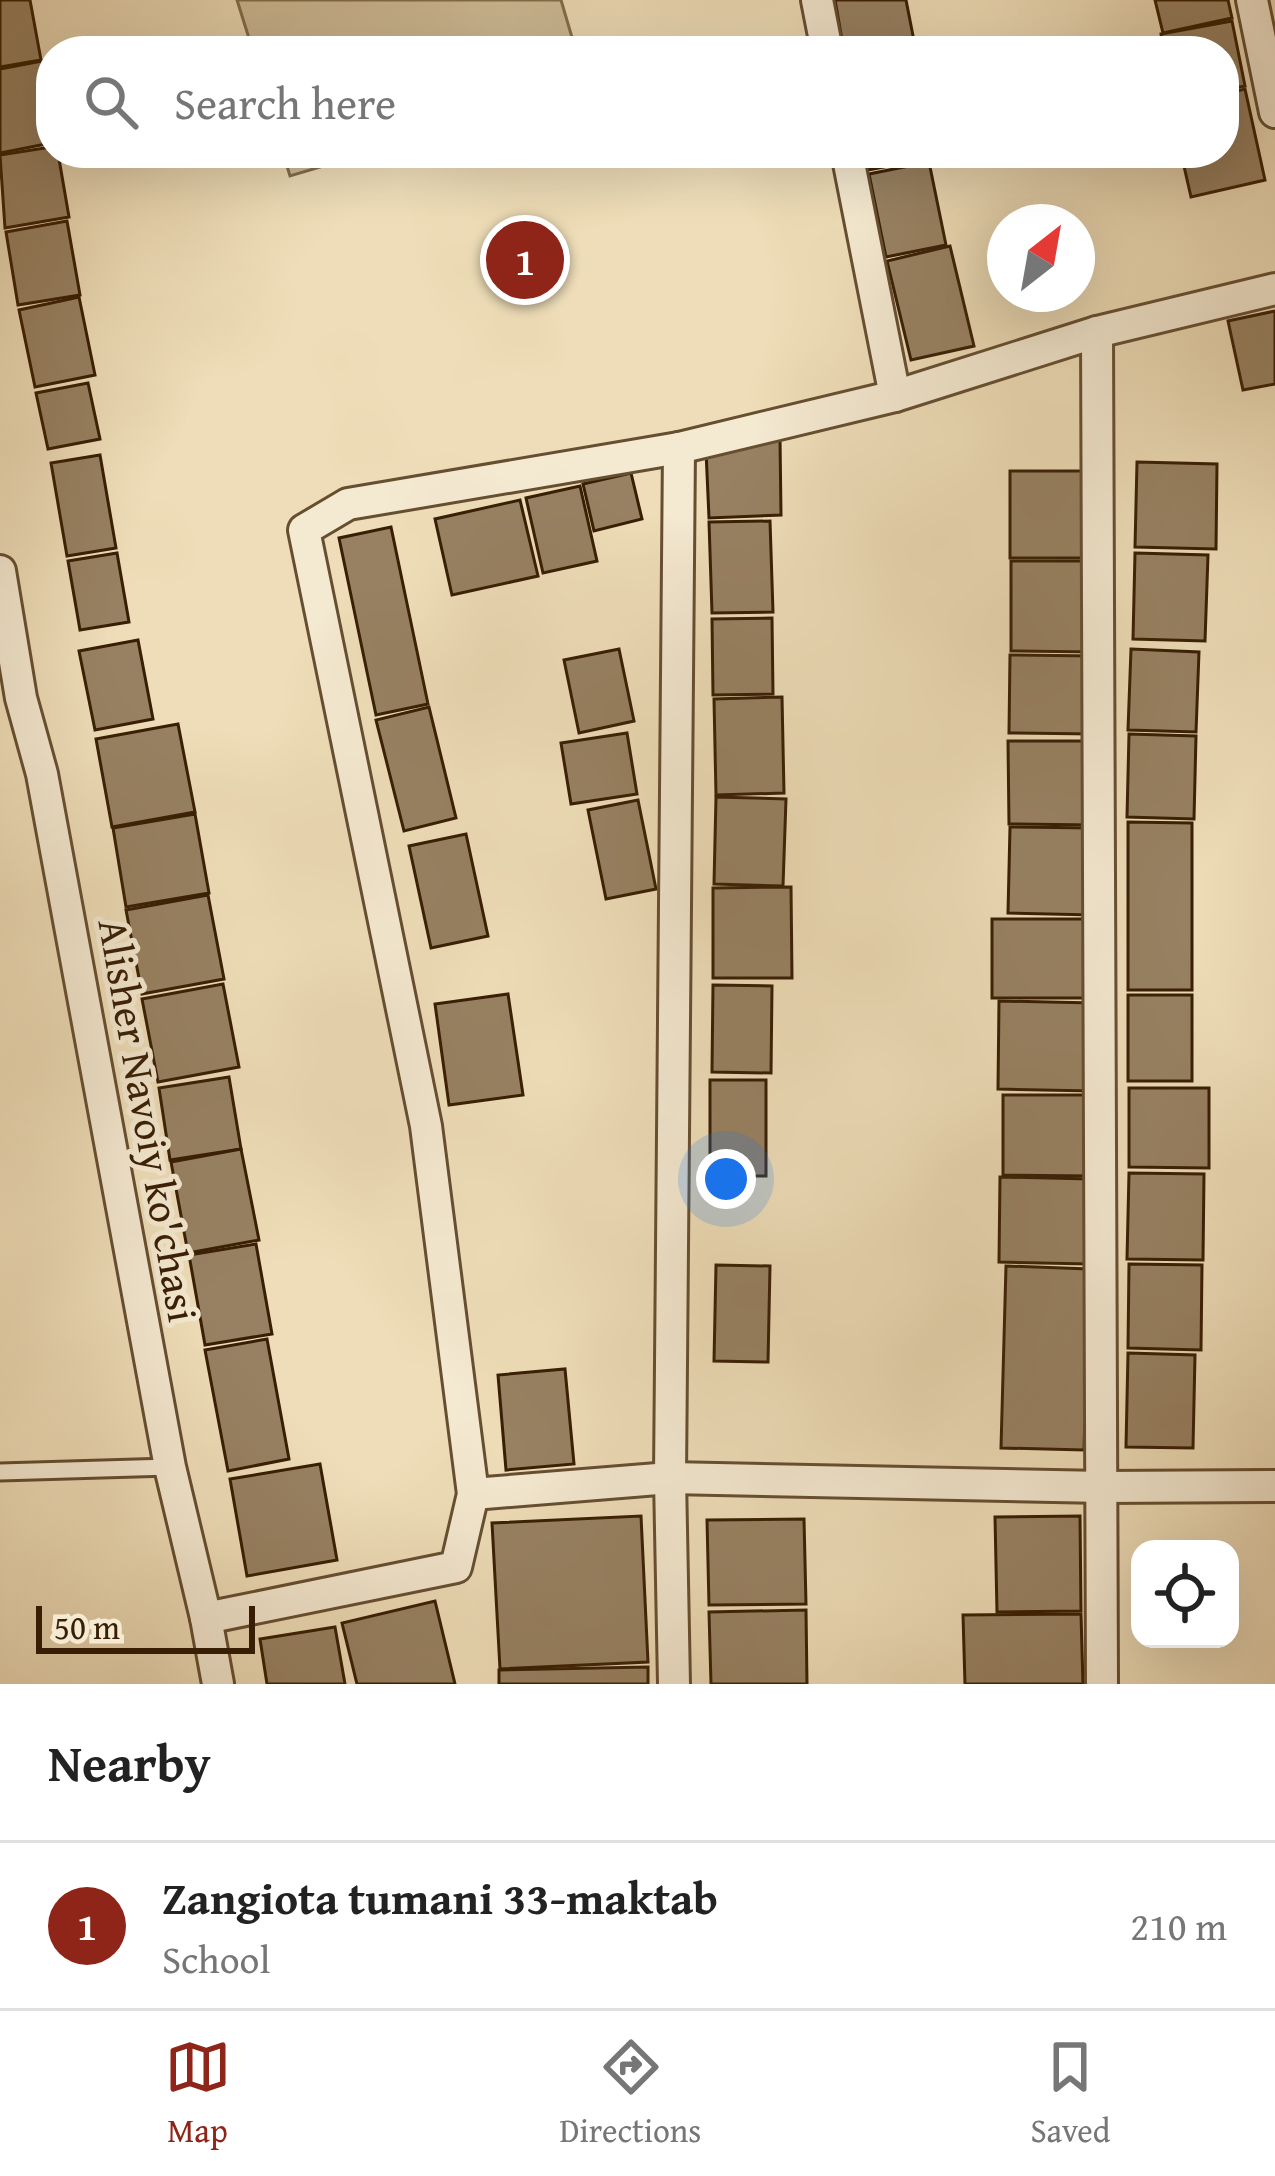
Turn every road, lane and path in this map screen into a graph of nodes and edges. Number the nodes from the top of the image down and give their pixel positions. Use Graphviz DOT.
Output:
graph roads {
  1 [pos="817,0"];
  2 [pos="1252,0"];
  3 [pos="824,36"];
  4 [pos="1275,112"];
  5 [pos="850,168"];
  6 [pos="1275,289"];
  7 [pos="1097,332"];
  8 [pos="895,396"];
  9 [pos="679,448"];
  10 [pos="0,571"];
  11 [pos="170,1467"];
  12 [pos="0,1472"];
  13 [pos="670,1478"];
  14 [pos="1275,1486"];
  15 [pos="1103,1487"];
  16 [pos="473,1494"];
  17 [pos="206,1618"];
  18 [pos="218,1684"];
  19 [pos="674,1684"];
  20 [pos="1102,1684"];
  1 -- 3 [label="street"];
  2 -- 4 [label="street"];
  5 -- 8 [label="street"];
  6 -- 7 [label="street"];
  7 -- 8 [label="street"];
  7 -- 15 [label="street"];
  8 -- 9 [label="street"];
  9 -- 13 [label="street"];
  9 -- 16 [label="street"];
  10 -- 11 [label="street, Alisher Navoiy ko'chasi"];
  11 -- 12 [label="lane"];
  11 -- 17 [label="street, Alisher Navoiy ko'chasi"];
  13 -- 15 [label="street"];
  13 -- 16 [label="street"];
  13 -- 19 [label="street"];
  14 -- 15 [label="street"];
  15 -- 20 [label="street"];
  16 -- 17 [label="street"];
  17 -- 18 [label="street, Alisher Navoiy ko'chasi"];
}
